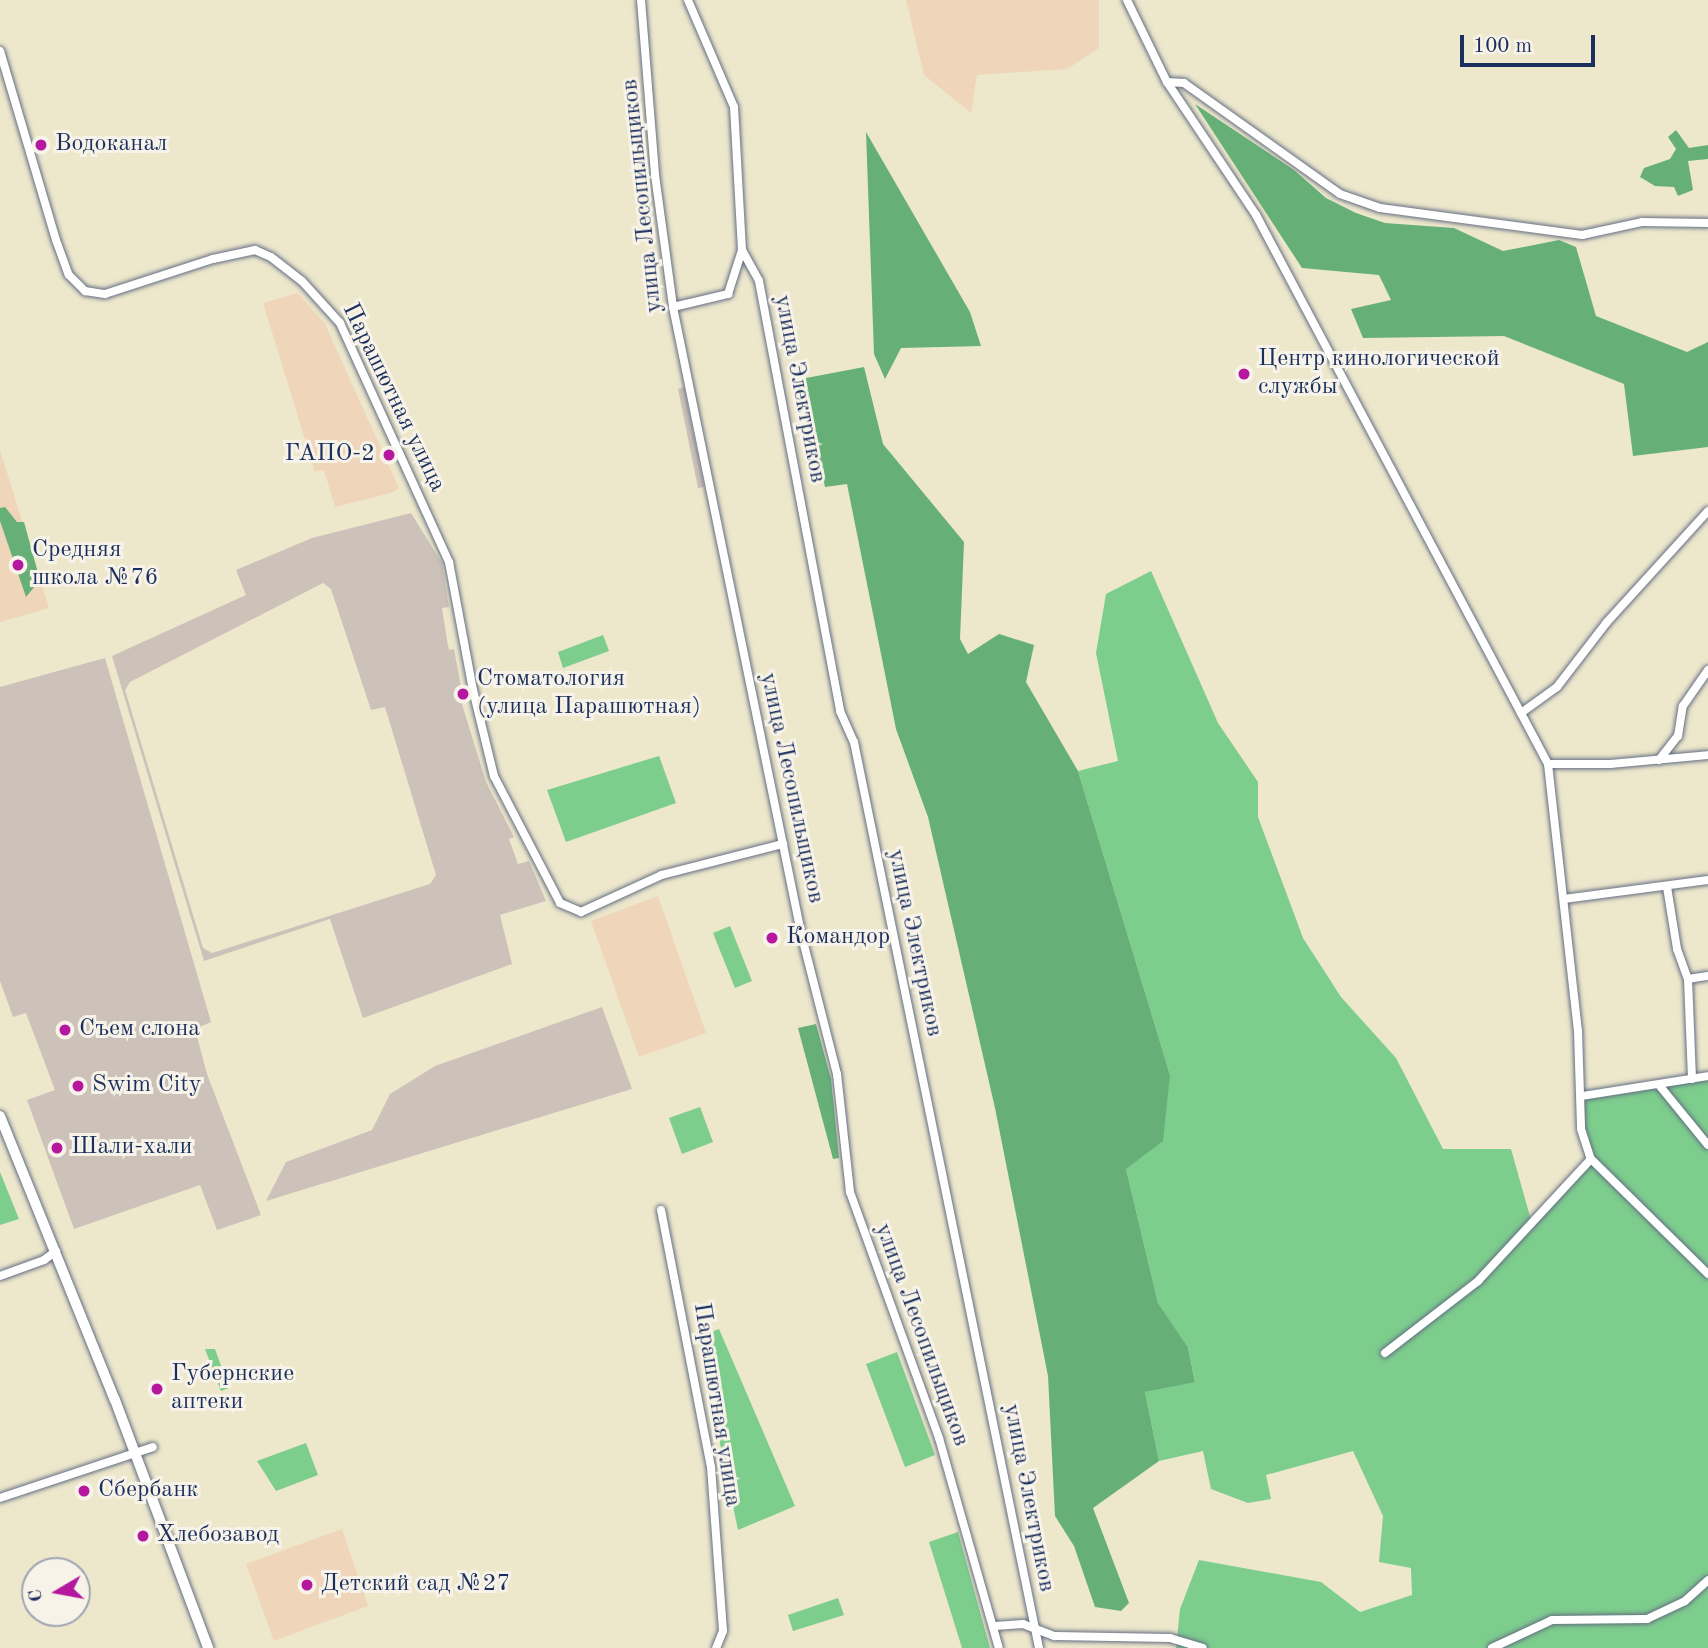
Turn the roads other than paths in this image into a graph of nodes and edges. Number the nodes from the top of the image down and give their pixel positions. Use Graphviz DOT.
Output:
graph roads {
  1 [pos="641,0"];
  2 [pos="688,0"];
  3 [pos="1128,0"];
  4 [pos="0,51"];
  5 [pos="1167,82"];
  6 [pos="1708,223"];
  7 [pos="742,250"];
  8 [pos="673,307"];
  9 [pos="1708,511"];
  10 [pos="1708,670"];
  11 [pos="1521,713"];
  12 [pos="1708,755"];
  13 [pos="1659,760"];
  14 [pos="1548,764"];
  15 [pos="783,844"];
  16 [pos="1708,880"];
  17 [pos="1667,887"];
  18 [pos="1564,899"];
  19 [pos="1708,976"];
  20 [pos="1688,979"];
  21 [pos="1708,1076"];
  22 [pos="1692,1079"];
  23 [pos="1659,1085"];
  24 [pos="1583,1096"];
  25 [pos="0,1116"];
  26 [pos="1708,1145"];
  27 [pos="1591,1159"];
  28 [pos="661,1210"];
  29 [pos="56,1251"];
  30 [pos="1708,1274"];
  31 [pos="0,1276"];
  32 [pos="1385,1353"];
  33 [pos="153,1447"];
  34 [pos="135,1451"];
  35 [pos="0,1498"];
  36 [pos="1708,1580"];
  37 [pos="996,1626"];
  38 [pos="1034,1627"];
  39 [pos="208,1648"];
  40 [pos="716,1648"];
  41 [pos="999,1648"];
  42 [pos="1039,1648"];
  43 [pos="1203,1648"];
  44 [pos="1492,1648"];
  1 -- 8 [label="street, улица Лесопильщиков"];
  2 -- 7 [label="street"];
  3 -- 5 [label="street"];
  4 -- 15 [label="street, Парашютная улица"];
  5 -- 6 [label="street"];
  5 -- 11 [label="street"];
  7 -- 8 [label="street"];
  7 -- 38 [label="street, улица Электриков"];
  8 -- 15 [label="street, улица Лесопильщиков"];
  9 -- 11 [label="street"];
  10 -- 13 [label="street"];
  11 -- 14 [label="street"];
  12 -- 13 [label="street"];
  13 -- 14 [label="street"];
  14 -- 18 [label="street"];
  15 -- 37 [label="street, улица Лесопильщиков"];
  16 -- 17 [label="street"];
  17 -- 18 [label="street"];
  17 -- 20 [label="street"];
  18 -- 24 [label="street"];
  19 -- 20 [label="street"];
  20 -- 22 [label="street"];
  21 -- 22 [label="street"];
  22 -- 23 [label="street"];
  23 -- 24 [label="street"];
  23 -- 26 [label="street"];
  24 -- 27 [label="street"];
  25 -- 29 [label="main road"];
  27 -- 30 [label="street"];
  27 -- 32 [label="street"];
  28 -- 40 [label="street, Парашютная улица"];
  29 -- 31 [label="street"];
  29 -- 34 [label="main road"];
  33 -- 34 [label="street"];
  34 -- 35 [label="street"];
  34 -- 39 [label="main road"];
  36 -- 44 [label="street"];
  37 -- 38 [label="street"];
  37 -- 41 [label="street, улица Лесопильщиков"];
  38 -- 42 [label="street, улица Электриков"];
  38 -- 43 [label="street"];
}
